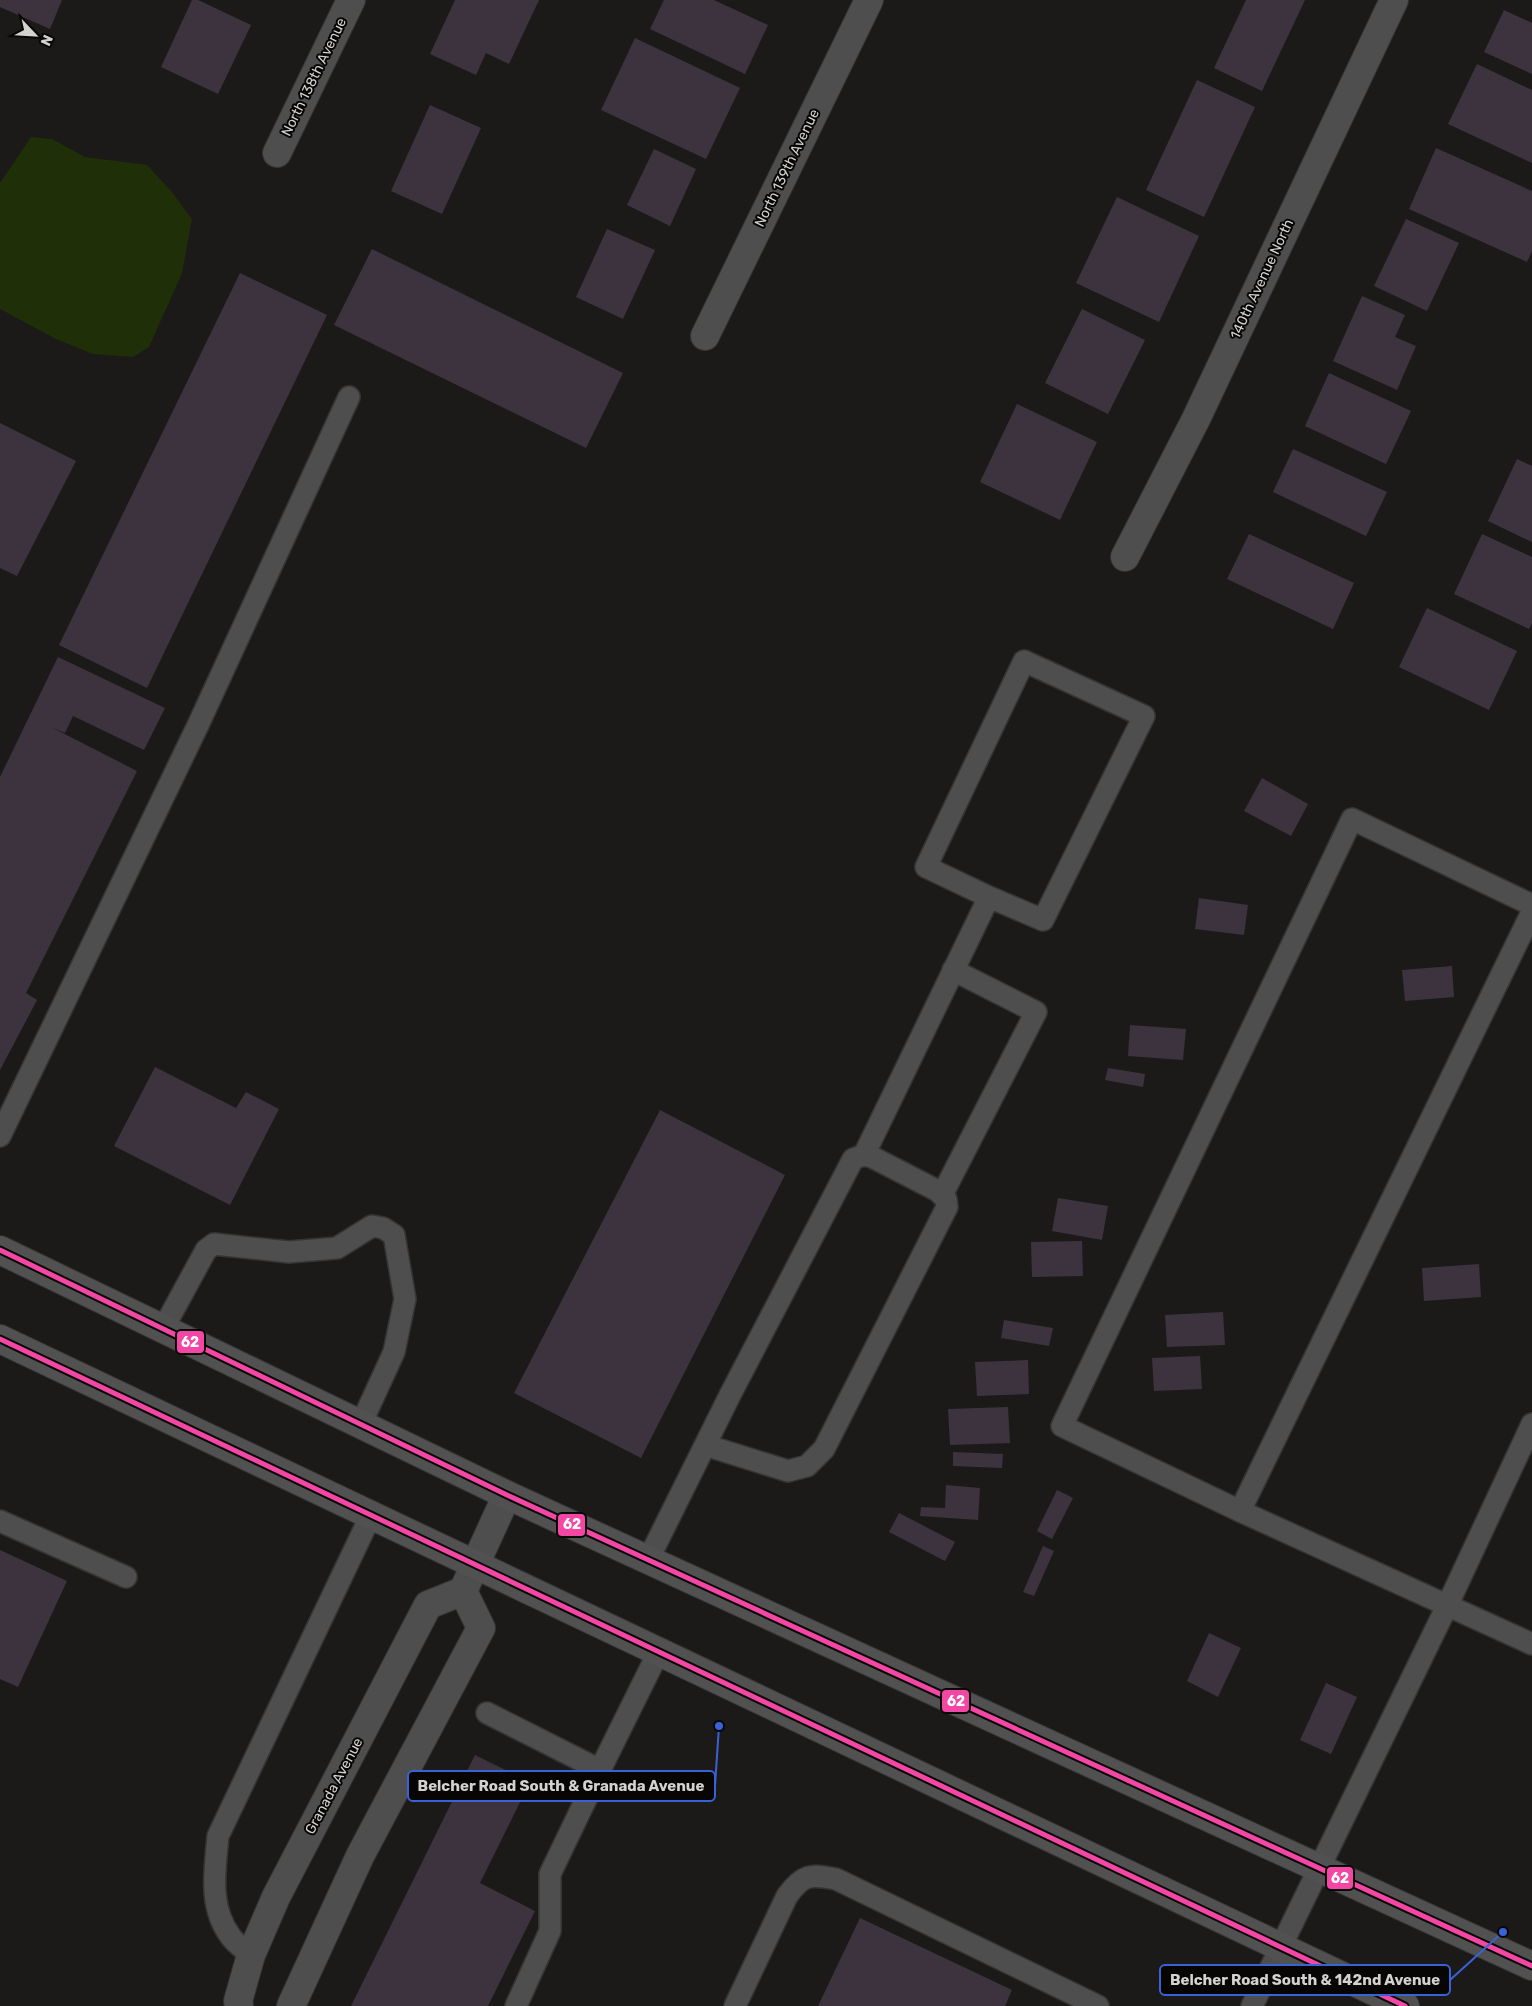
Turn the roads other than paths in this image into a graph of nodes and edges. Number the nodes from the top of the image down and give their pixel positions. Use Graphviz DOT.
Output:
graph roads {
  1 [pos="351,0"];
  2 [pos="869,0"];
  3 [pos="1394,0"];
  4 [pos="277,153"];
  5 [pos="704,336"];
  6 [pos="349,397"];
  7 [pos="1125,557"];
  8 [pos="989,896"];
  9 [pos="1532,905"];
  10 [pos="1532,912"];
  11 [pos="953,970"];
  12 [pos="0,1136"];
  13 [pos="864,1155"];
  14 [pos="942,1195"];
  15 [pos="0,1250"];
  16 [pos="163,1328"];
  17 [pos="0,1339"];
  18 [pos="361,1424"];
  19 [pos="1532,1424"];
  20 [pos="705,1445"];
  21 [pos="507,1495"];
  22 [pos="1240,1510"];
  23 [pos="372,1515"];
  24 [pos="0,1520"];
  25 [pos="648,1560"];
  26 [pos="476,1564"];
  27 [pos="126,1577"];
  28 [pos="463,1591"];
  29 [pos="1448,1604"];
  30 [pos="1532,1644"];
  31 [pos="659,1651"];
  32 [pos="487,1713"];
  33 [pos="600,1770"];
  34 [pos="1317,1869"];
  35 [pos="1281,1947"];
  36 [pos="251,1955"];
  37 [pos="1532,1966"];
  38 [pos="239,2006"];
  39 [pos="290,2006"];
  40 [pos="516,2006"];
  41 [pos="735,2006"];
  42 [pos="1098,2006"];
  43 [pos="1252,2006"];
  44 [pos="1405,2006"];
  1 -- 4 [label="street, North 138th Avenue"];
  2 -- 5 [label="street, North 139th Avenue"];
  3 -- 7 [label="street, 140th Avenue North"];
  6 -- 12 [label="lane"];
  8 -- 8 [label="lane"];
  8 -- 11 [label="lane"];
  9 -- 22 [label="lane"];
  10 -- 22 [label="lane"];
  11 -- 13 [label="lane"];
  11 -- 14 [label="lane"];
  13 -- 14 [label="lane"];
  13 -- 20 [label="lane"];
  14 -- 20 [label="lane"];
  15 -- 16 [label="main road"];
  16 -- 18 [label="main road"];
  16 -- 18 [label="lane"];
  17 -- 23 [label="main road"];
  18 -- 21 [label="main road"];
  19 -- 29 [label="lane"];
  20 -- 25 [label="lane"];
  21 -- 25 [label="main road"];
  21 -- 26 [label="street"];
  22 -- 29 [label="lane"];
  23 -- 26 [label="main road"];
  23 -- 36 [label="lane"];
  24 -- 27 [label="lane"];
  25 -- 34 [label="main road"];
  26 -- 28 [label="street"];
  26 -- 31 [label="main road"];
  28 -- 36 [label="street, Granada Avenue"];
  28 -- 39 [label="street"];
  29 -- 30 [label="lane"];
  29 -- 34 [label="lane"];
  31 -- 33 [label="lane"];
  31 -- 35 [label="main road"];
  32 -- 33 [label="lane"];
  33 -- 40 [label="lane"];
  34 -- 35 [label="lane"];
  34 -- 37 [label="main road"];
  35 -- 43 [label="lane"];
  35 -- 44 [label="main road"];
  36 -- 38 [label="street, Granada Avenue"];
  41 -- 42 [label="lane"];
}
